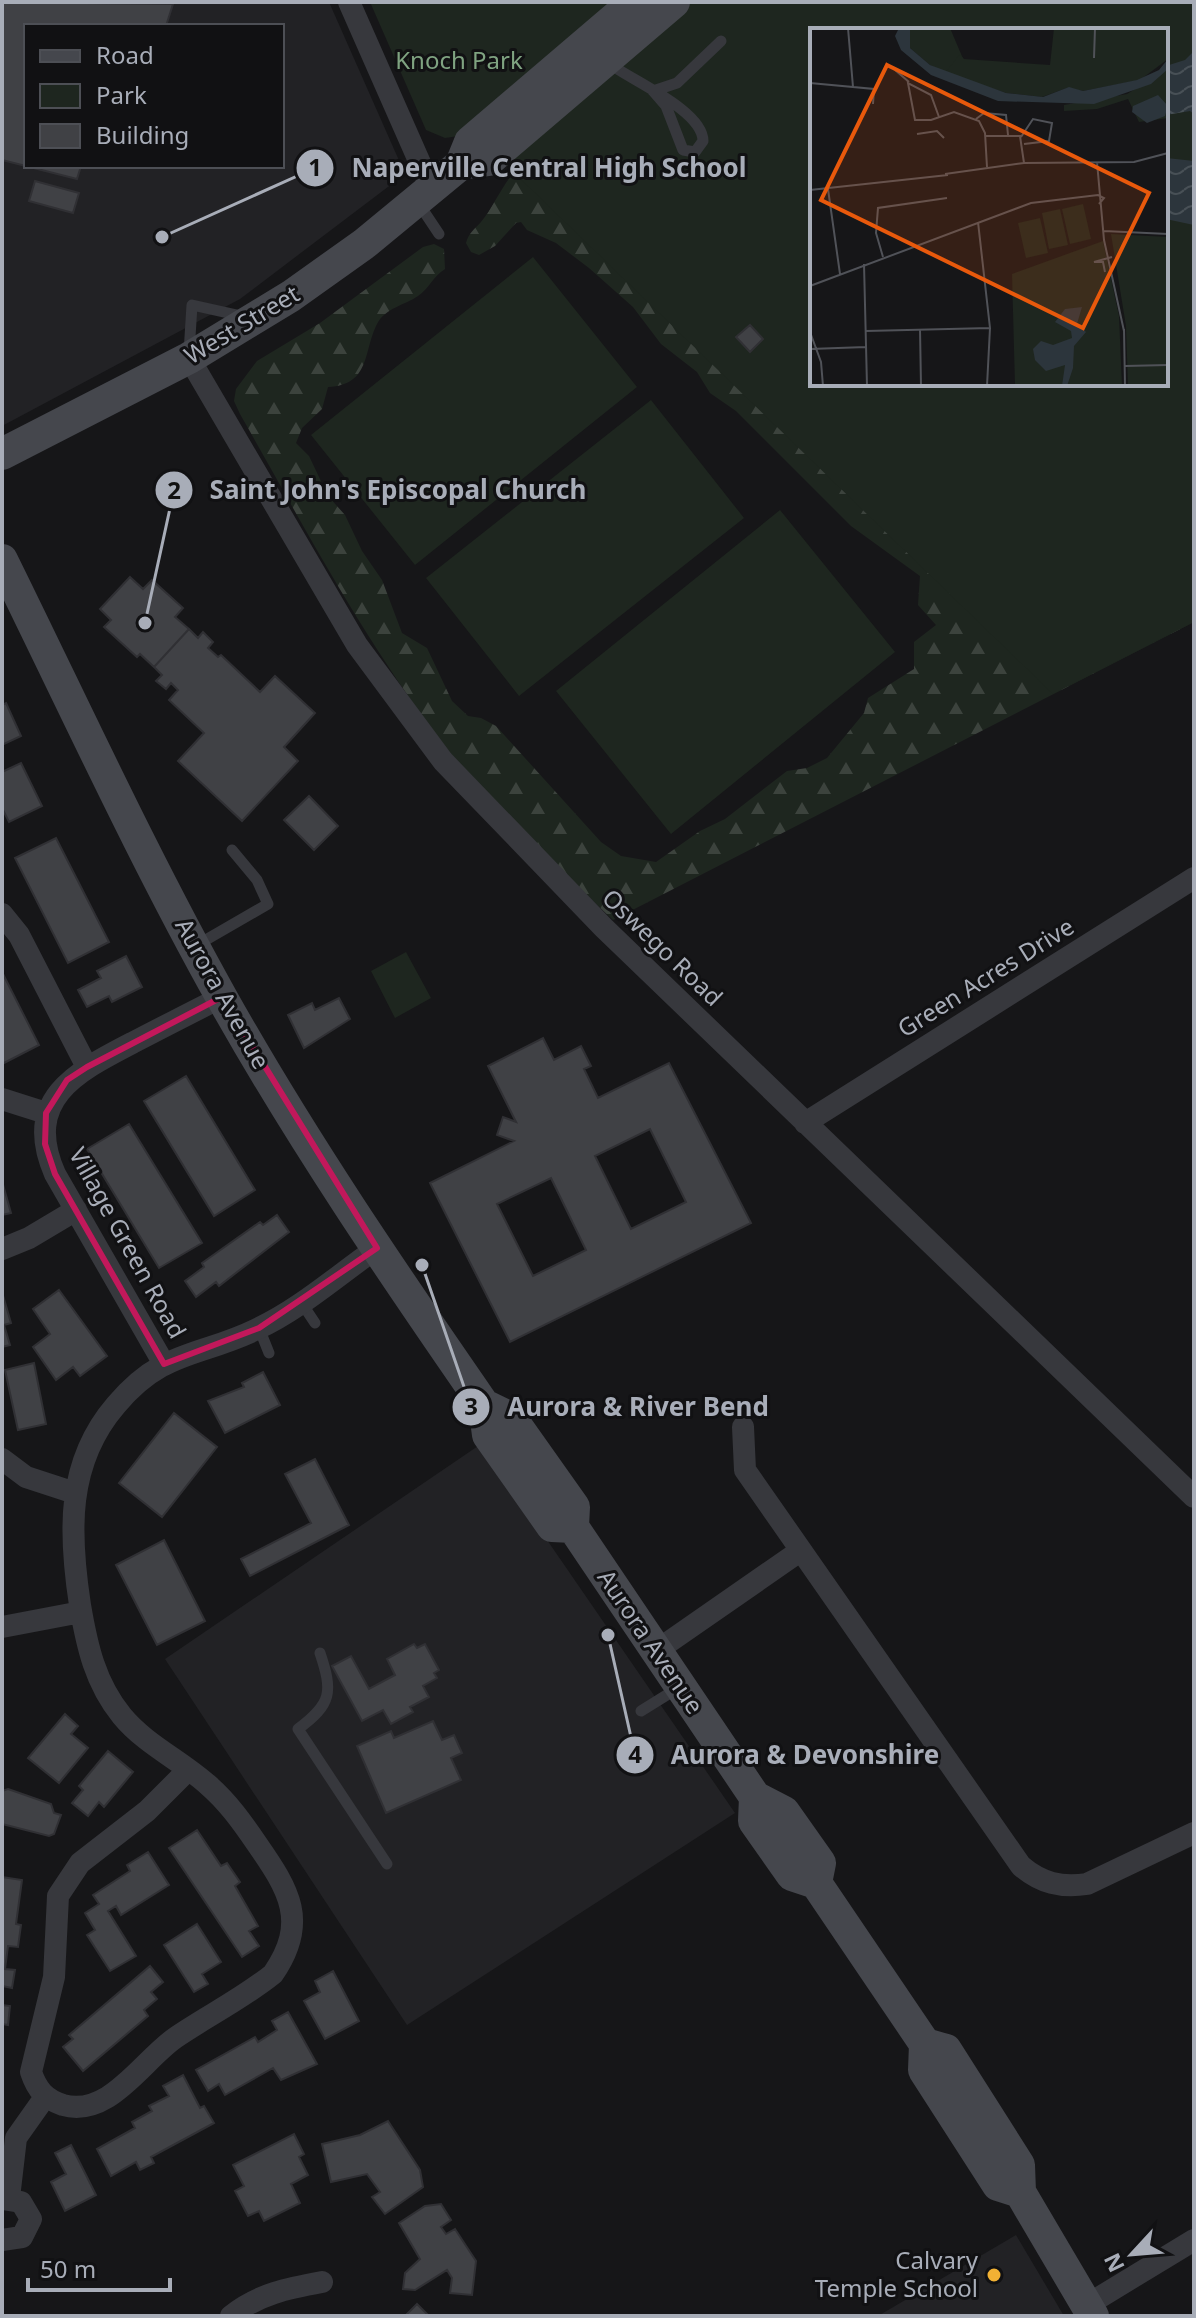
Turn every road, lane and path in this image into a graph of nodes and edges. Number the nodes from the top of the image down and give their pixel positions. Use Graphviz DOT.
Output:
graph roads {
  1 [pos="349,2"];
  2 [pos="634,2"];
  3 [pos="674,2"];
  4 [pos="721,41"];
  5 [pos="595,52"];
  6 [pos="653,91"];
  7 [pos="424,195"];
  8 [pos="439,234"];
  9 [pos="254,319"];
  10 [pos="189,358"];
  11 [pos="2,454"];
  12 [pos="2,560"];
  13 [pos="232,850"];
  14 [pos="1194,878"];
  15 [pos="2,914"];
  16 [pos="195,946"];
  17 [pos="222,997"];
  18 [pos="87,1067"];
  19 [pos="2,1099"];
  20 [pos="46,1113"];
  21 [pos="805,1123"];
  22 [pos="76,1210"];
  23 [pos="377,1248"];
  24 [pos="2,1249"];
  25 [pos="301,1301"];
  26 [pos="315,1323"];
  27 [pos="259,1328"];
  28 [pos="269,1353"];
  29 [pos="164,1364"];
  30 [pos="743,1427"];
  31 [pos="2,1459"];
  32 [pos="75,1493"];
  33 [pos="1194,1497"];
  34 [pos="800,1551"];
  35 [pos="81,1612"];
  36 [pos="2,1627"];
  37 [pos="656,1651"];
  38 [pos="320,1653"];
  39 [pos="680,1687"];
  40 [pos="641,1711"];
  41 [pos="188,1770"];
  42 [pos="1194,1833"];
  43 [pos="387,1864"];
  44 [pos="45,2097"];
  45 [pos="5,2199"];
  46 [pos="2,2240"];
  47 [pos="1194,2240"];
  48 [pos="322,2282"];
  49 [pos="1090,2310"];
  50 [pos="231,2316"];
  1 -- 7 [label="street"];
  2 -- 5 [label="main road, West Street"];
  3 -- 5 [label="main road, West Street"];
  4 -- 6 [label="lane"];
  5 -- 6 [label="lane"];
  5 -- 7 [label="main road, West Street"];
  6 -- 6 [label="lane"];
  7 -- 8 [label="lane"];
  7 -- 9 [label="main road, West Street"];
  9 -- 10 [label="main road, West Street"];
  9 -- 10 [label="lane"];
  10 -- 11 [label="main road, West Street"];
  10 -- 21 [label="street, Oswego Road"];
  12 -- 16 [label="main road, Aurora Avenue"];
  13 -- 16 [label="lane"];
  14 -- 21 [label="street, Green Acres Drive"];
  15 -- 18 [label="street"];
  16 -- 17 [label="main road, Aurora Avenue"];
  17 -- 18 [label="street"];
  17 -- 23 [label="main road, Aurora Avenue"];
  18 -- 20 [label="street"];
  19 -- 20 [label="street"];
  20 -- 22 [label="street, Village Green Road"];
  21 -- 33 [label="street, Oswego Road"];
  22 -- 24 [label="street"];
  22 -- 29 [label="street, Village Green Road"];
  23 -- 25 [label="street"];
  23 -- 37 [label="main road, Aurora Avenue"];
  25 -- 26 [label="lane"];
  25 -- 27 [label="street"];
  27 -- 28 [label="lane"];
  27 -- 29 [label="street"];
  29 -- 32 [label="street"];
  30 -- 34 [label="street"];
  31 -- 32 [label="street"];
  32 -- 35 [label="street"];
  34 -- 37 [label="street"];
  34 -- 42 [label="street"];
  35 -- 36 [label="street"];
  35 -- 41 [label="street"];
  37 -- 39 [label="main road, Aurora Avenue"];
  38 -- 43 [label="lane"];
  39 -- 40 [label="lane"];
  39 -- 49 [label="main road, Aurora Avenue"];
  41 -- 44 [label="street"];
  41 -- 44 [label="street"];
  44 -- 45 [label="street"];
  45 -- 46 [label="street"];
  47 -- 49 [label="street"];
  48 -- 50 [label="street"];
}
